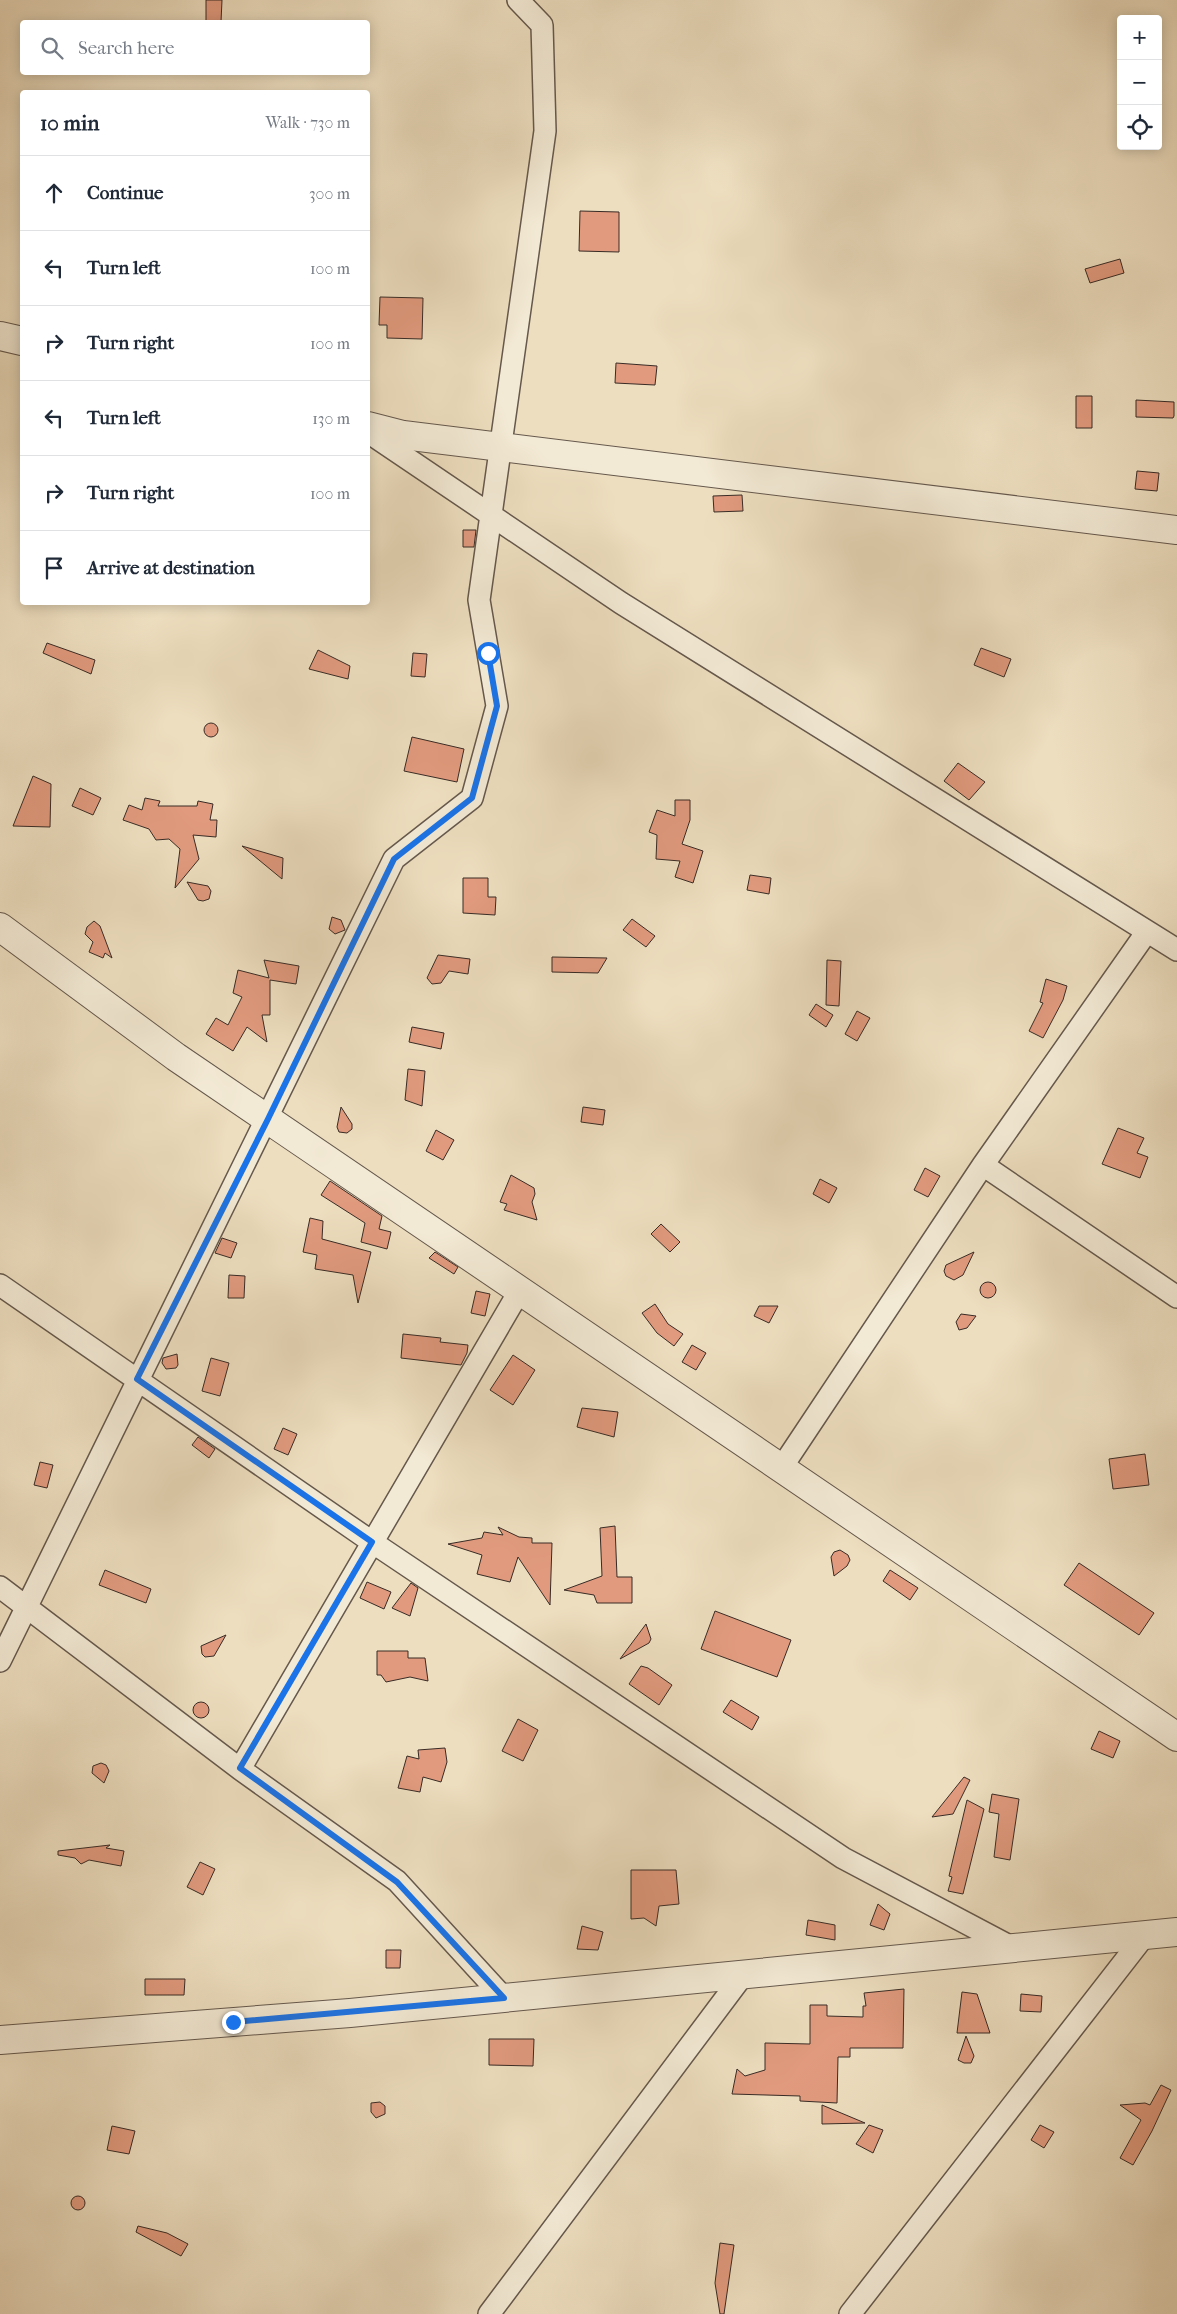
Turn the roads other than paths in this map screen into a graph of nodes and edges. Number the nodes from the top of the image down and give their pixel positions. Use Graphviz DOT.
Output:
graph roads {
  1 [pos="518,0"];
  2 [pos="0,336"];
  3 [pos="20,341"];
  4 [pos="370,427"];
  5 [pos="370,433"];
  6 [pos="502,447"];
  7 [pos="491,515"];
  8 [pos="1177,530"];
  9 [pos="0,927"];
  10 [pos="1146,933"];
  11 [pos="1177,950"];
  12 [pos="268,1119"];
  13 [pos="984,1165"];
  14 [pos="0,1285"];
  15 [pos="520,1290"];
  16 [pos="1177,1297"];
  17 [pos="137,1379"];
  18 [pos="782,1467"];
  19 [pos="372,1542"];
  20 [pos="0,1587"];
  21 [pos="27,1607"];
  22 [pos="0,1661"];
  23 [pos="1177,1737"];
  24 [pos="240,1768"];
  25 [pos="1177,1932"];
  26 [pos="1145,1935"];
  27 [pos="1013,1948"];
  28 [pos="743,1975"];
  29 [pos="504,1998"];
  30 [pos="0,2040"];
  31 [pos="489,2314"];
  32 [pos="850,2314"];
  1 -- 6 [label="street"];
  2 -- 3 [label="street"];
  4 -- 6 [label="street"];
  5 -- 7 [label="street"];
  6 -- 7 [label="street"];
  6 -- 8 [label="street"];
  7 -- 10 [label="street"];
  7 -- 12 [label="street"];
  9 -- 12 [label="street"];
  10 -- 11 [label="street"];
  10 -- 13 [label="street"];
  12 -- 15 [label="street"];
  12 -- 17 [label="street"];
  13 -- 16 [label="street"];
  13 -- 18 [label="street"];
  14 -- 17 [label="street"];
  15 -- 18 [label="street"];
  15 -- 19 [label="street"];
  17 -- 19 [label="street"];
  17 -- 21 [label="street"];
  18 -- 23 [label="street"];
  19 -- 24 [label="street"];
  19 -- 27 [label="street"];
  20 -- 21 [label="street"];
  21 -- 22 [label="street"];
  21 -- 24 [label="street"];
  24 -- 29 [label="street"];
  25 -- 26 [label="street"];
  26 -- 27 [label="street"];
  26 -- 32 [label="street"];
  27 -- 28 [label="street"];
  28 -- 29 [label="street"];
  28 -- 31 [label="street"];
  29 -- 30 [label="street"];
}
